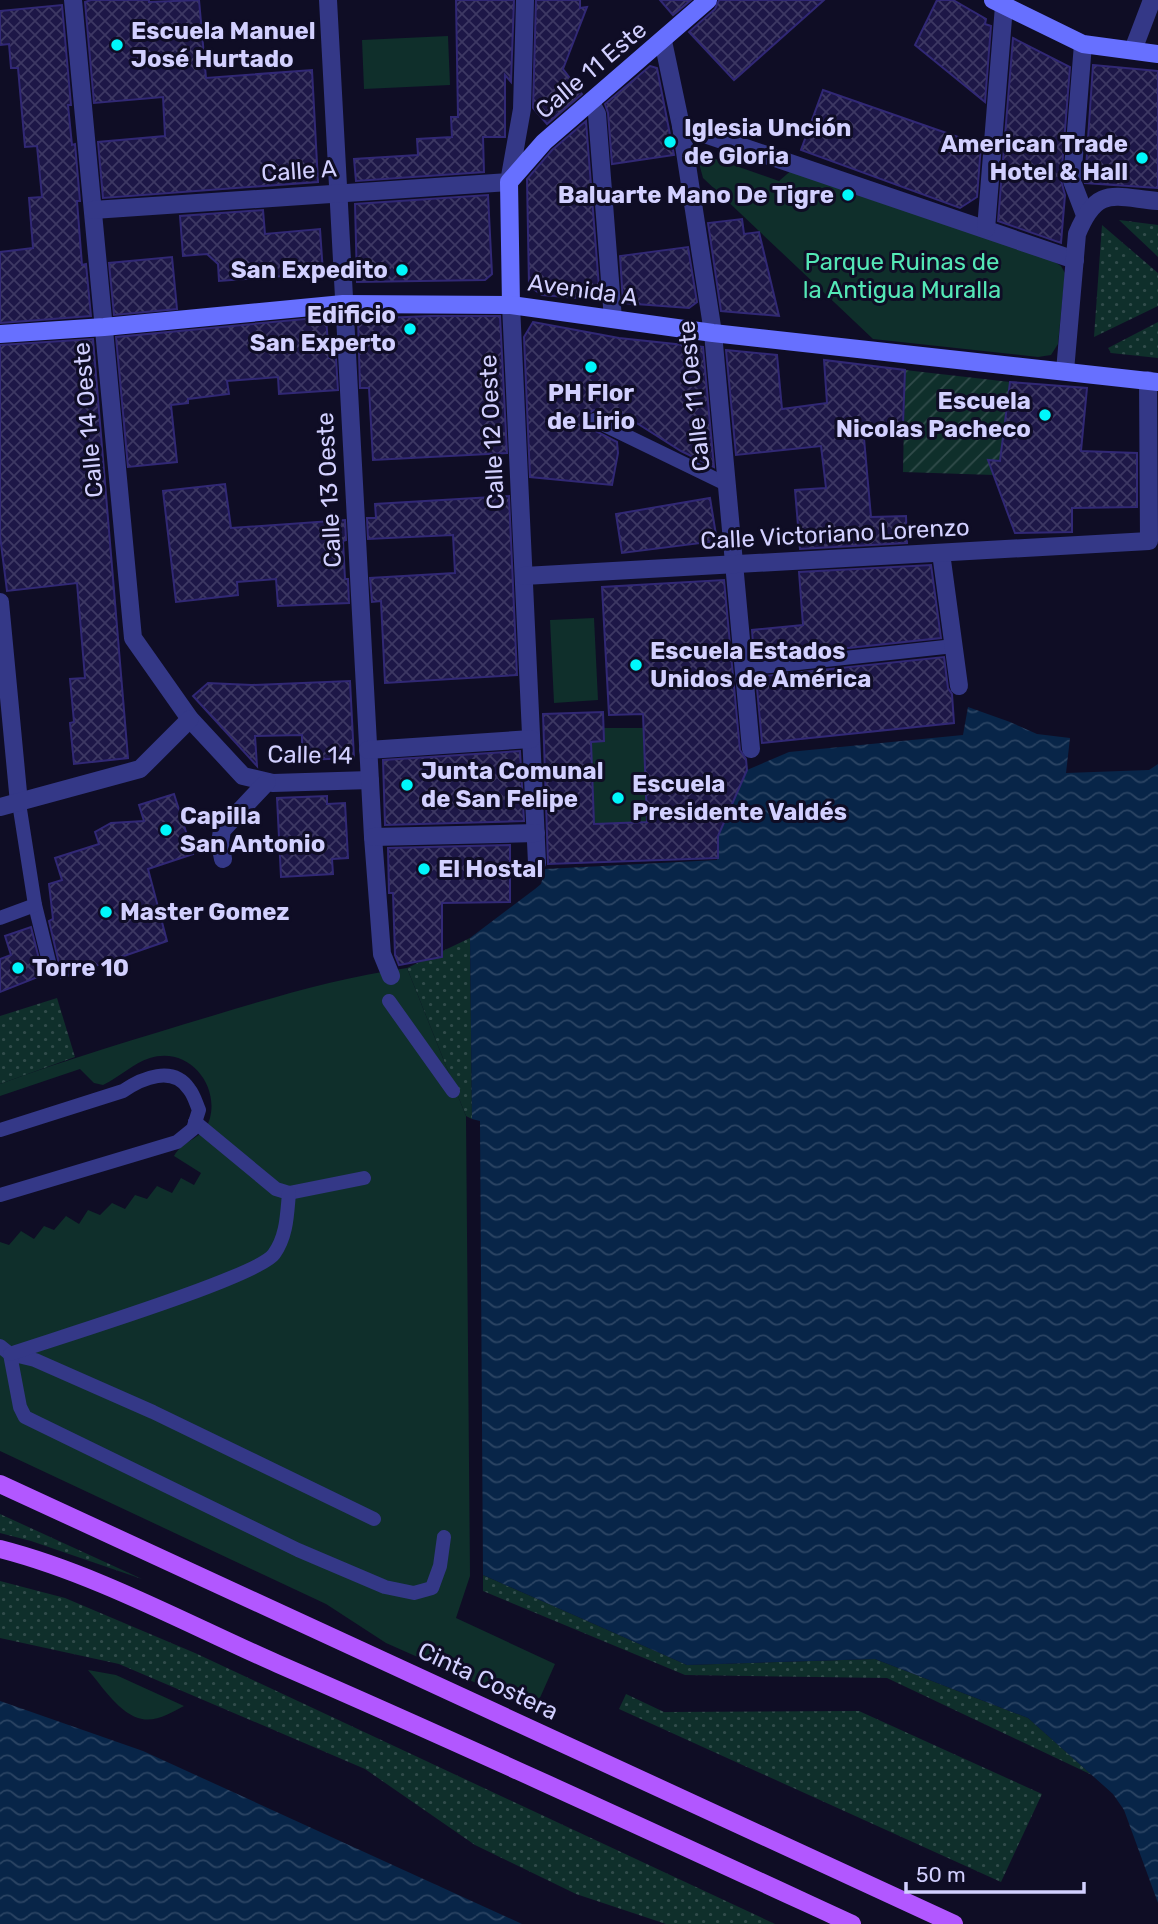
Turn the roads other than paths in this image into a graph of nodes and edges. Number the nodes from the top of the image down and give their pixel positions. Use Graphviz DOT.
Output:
graph roads {
  1 [pos="73,0"];
  2 [pos="328,0"];
  3 [pos="525,0"];
  4 [pos="708,0"];
  5 [pos="1152,0"];
  6 [pos="998,3"];
  7 [pos="663,41"];
  8 [pos="1083,44"];
  9 [pos="1133,50"];
  10 [pos="1158,54"];
  11 [pos="591,103"];
  12 [pos="681,126"];
  13 [pos="509,182"];
  14 [pos="338,192"];
  15 [pos="1158,201"];
  16 [pos="93,210"];
  17 [pos="1085,215"];
  18 [pos="985,229"];
  19 [pos="1075,260"];
  20 [pos="343,304"];
  21 [pos="511,305"];
  22 [pos="612,319"];
  23 [pos="104,327"];
  24 [pos="713,333"];
  25 [pos="0,334"];
  26 [pos="1065,371"];
  27 [pos="1153,381"];
  28 [pos="594,420"];
  29 [pos="728,485"];
  30 [pos="942,553"];
  31 [pos="736,564"];
  32 [pos="524,576"];
  33 [pos="0,602"];
  34 [pos="954,646"];
  35 [pos="744,668"];
  36 [pos="959,686"];
  37 [pos="190,719"];
  38 [pos="531,739"];
  39 [pos="751,749"];
  40 [pos="368,750"];
  41 [pos="370,780"];
  42 [pos="267,782"];
  43 [pos="19,803"];
  44 [pos="0,807"];
  45 [pos="536,833"];
  46 [pos="373,837"];
  47 [pos="223,859"];
  48 [pos="537,863"];
  49 [pos="35,905"];
  50 [pos="0,918"];
  51 [pos="51,971"];
  52 [pos="391,976"];
  53 [pos="389,1001"];
  54 [pos="453,1091"];
  55 [pos="195,1122"];
  56 [pos="0,1129"];
  57 [pos="364,1178"];
  58 [pos="289,1193"];
  59 [pos="0,1195"];
  60 [pos="5,1350"];
  61 [pos="0,1484"];
  62 [pos="374,1519"];
  63 [pos="444,1537"];
  64 [pos="0,1549"];
  65 [pos="852,1924"];
  66 [pos="954,1924"];
  1 -- 16 [label="street, Calle 14 Oeste"];
  2 -- 14 [label="street, Calle 13 Oeste"];
  3 -- 13 [label="street, Calle 12 Oeste"];
  4 -- 7 [label="street, Calle 11 Este"];
  5 -- 9 [label="street"];
  6 -- 8 [label="street"];
  6 -- 18 [label="street"];
  7 -- 11 [label="street, Calle 11 Este"];
  7 -- 12 [label="street, Calle 11 Oeste"];
  8 -- 9 [label="street"];
  8 -- 17 [label="street"];
  9 -- 10 [label="street"];
  11 -- 13 [label="street, Calle 11 Este"];
  11 -- 22 [label="street"];
  12 -- 18 [label="street"];
  12 -- 24 [label="street, Calle 11 Oeste"];
  13 -- 14 [label="street, Calle A"];
  13 -- 21 [label="street, Calle 12 Oeste"];
  14 -- 16 [label="street, Calle A"];
  14 -- 20 [label="street, Calle 13 Oeste"];
  15 -- 17 [label="street"];
  16 -- 23 [label="street, Calle 14 Oeste"];
  17 -- 19 [label="street"];
  18 -- 19 [label="street"];
  19 -- 26 [label="street"];
  20 -- 21 [label="street, Avenida A"];
  20 -- 23 [label="street, Avenida A"];
  20 -- 40 [label="street, Calle 13 Oeste"];
  21 -- 22 [label="street, Avenida A"];
  21 -- 32 [label="street, Calle 12 Oeste"];
  22 -- 24 [label="street, Avenida A"];
  23 -- 25 [label="street, Avenida A"];
  23 -- 37 [label="street, Calle 14 Oeste"];
  24 -- 26 [label="street, Avenida A"];
  24 -- 29 [label="street, Calle 11 Oeste"];
  26 -- 27 [label="street, Avenida A"];
  27 -- 30 [label="street, Calle Victoriano Lorenzo"];
  28 -- 29 [label="lane"];
  29 -- 31 [label="street, Calle 11 Oeste"];
  30 -- 31 [label="street, Calle Victoriano Lorenzo"];
  30 -- 34 [label="street"];
  31 -- 32 [label="street, Calle Victoriano Lorenzo"];
  31 -- 35 [label="street, Calle 11 Oeste"];
  32 -- 38 [label="street, Calle 12 Oeste"];
  33 -- 43 [label="street"];
  34 -- 35 [label="lane"];
  34 -- 36 [label="street"];
  35 -- 39 [label="street, Calle 11 Oeste"];
  37 -- 42 [label="street, Calle 14"];
  37 -- 43 [label="street"];
  38 -- 40 [label="street"];
  38 -- 45 [label="street, Calle 12 Oeste"];
  40 -- 41 [label="street, Calle 13 Oeste"];
  41 -- 42 [label="street, Calle 14"];
  41 -- 46 [label="street, Calle 13 Oeste"];
  42 -- 47 [label="street"];
  43 -- 44 [label="street"];
  43 -- 49 [label="lane"];
  45 -- 46 [label="street"];
  45 -- 48 [label="street, Calle 12 Oeste"];
  46 -- 52 [label="street, Calle 13 Oeste"];
  49 -- 50 [label="lane"];
  49 -- 51 [label="lane"];
  53 -- 54 [label="lane"];
  55 -- 56 [label="lane"];
  55 -- 58 [label="lane"];
  55 -- 59 [label="lane"];
  57 -- 58 [label="lane"];
  58 -- 60 [label="lane"];
  60 -- 62 [label="lane"];
  60 -- 63 [label="lane"];
  61 -- 66 [label="main road, Cinta Costera"];
  64 -- 65 [label="main road"];
}
